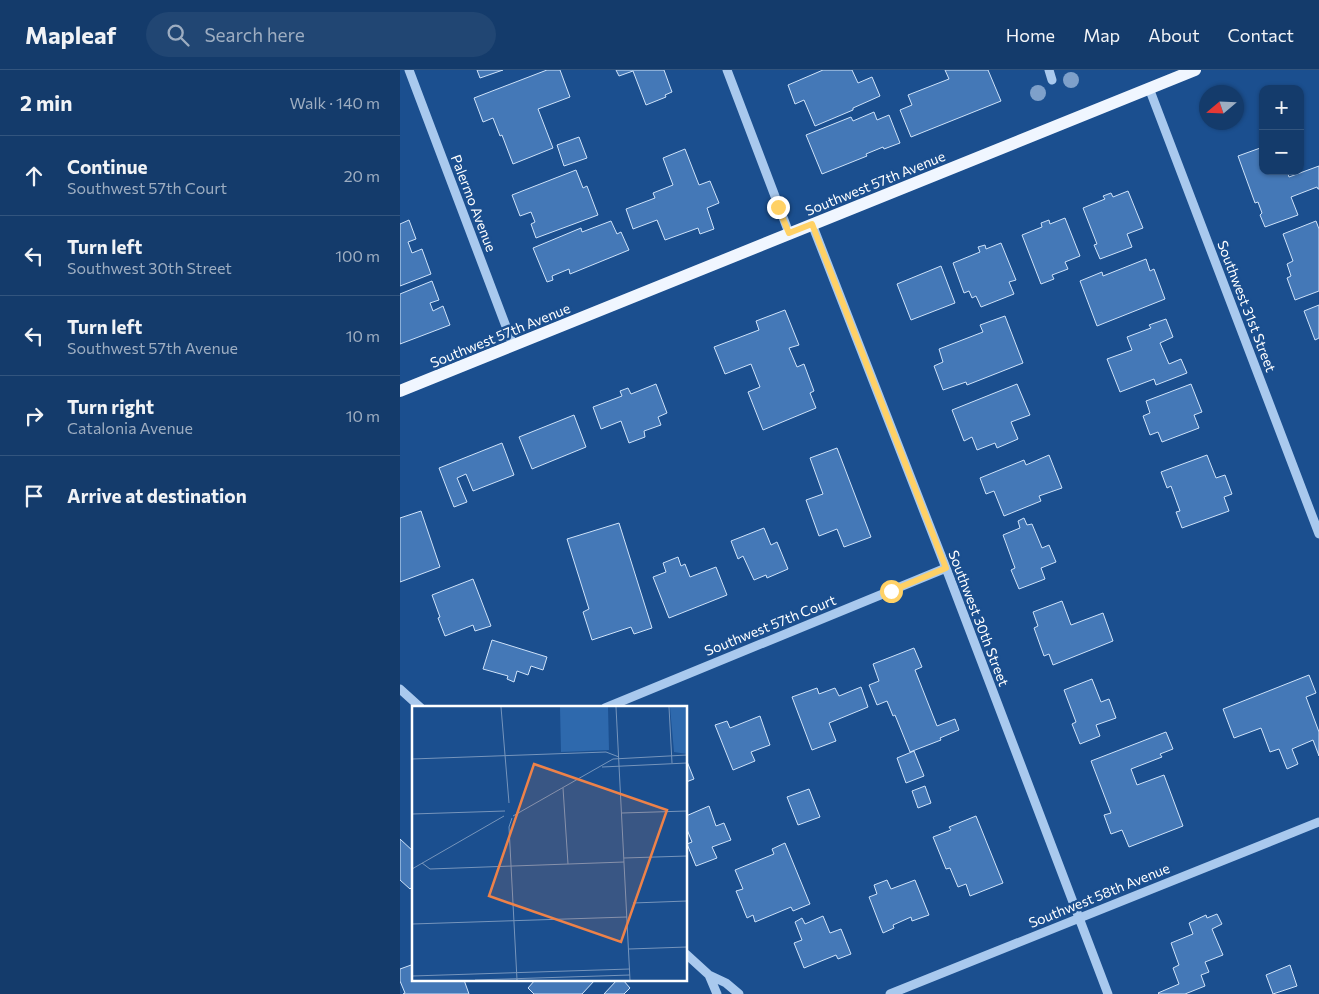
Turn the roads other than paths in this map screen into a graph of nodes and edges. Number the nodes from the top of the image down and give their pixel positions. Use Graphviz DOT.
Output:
graph roads {
  1 [pos="409,70"];
  2 [pos="727,70"];
  3 [pos="1049,70"];
  4 [pos="1195,70"];
  5 [pos="1052,80"];
  6 [pos="1149,88"];
  7 [pos="812,224"];
  8 [pos="789,233"];
  9 [pos="514,345"];
  10 [pos="400,391"];
  11 [pos="1319,534"];
  12 [pos="946,568"];
  13 [pos="400,689"];
  14 [pos="419,706"];
  15 [pos="610,706"];
  16 [pos="1319,822"];
  17 [pos="1080,918"];
  18 [pos="688,956"];
  19 [pos="709,974"];
  20 [pos="717,994"];
  21 [pos="739,994"];
  22 [pos="890,994"];
  23 [pos="1108,994"];
  1 -- 9 [label="street, Palermo Avenue"];
  2 -- 8 [label="street"];
  3 -- 5 [label="street"];
  4 -- 6 [label="main road, Southwest 57th Avenue"];
  6 -- 7 [label="main road, Southwest 57th Avenue"];
  6 -- 11 [label="street, Southwest 31st Street"];
  7 -- 8 [label="main road, Southwest 57th Avenue"];
  7 -- 12 [label="street, Southwest 30th Street"];
  8 -- 9 [label="main road, Southwest 57th Avenue"];
  9 -- 10 [label="main road, Southwest 57th Avenue"];
  12 -- 15 [label="street, Southwest 57th Court"];
  12 -- 17 [label="street, Southwest 30th Street"];
  13 -- 14 [label="street"];
  16 -- 17 [label="street, Southwest 58th Avenue"];
  17 -- 22 [label="street, Southwest 58th Avenue"];
  17 -- 23 [label="street, Southwest 30th Street"];
  18 -- 19 [label="street"];
  19 -- 20 [label="street"];
  19 -- 21 [label="street"];
}
